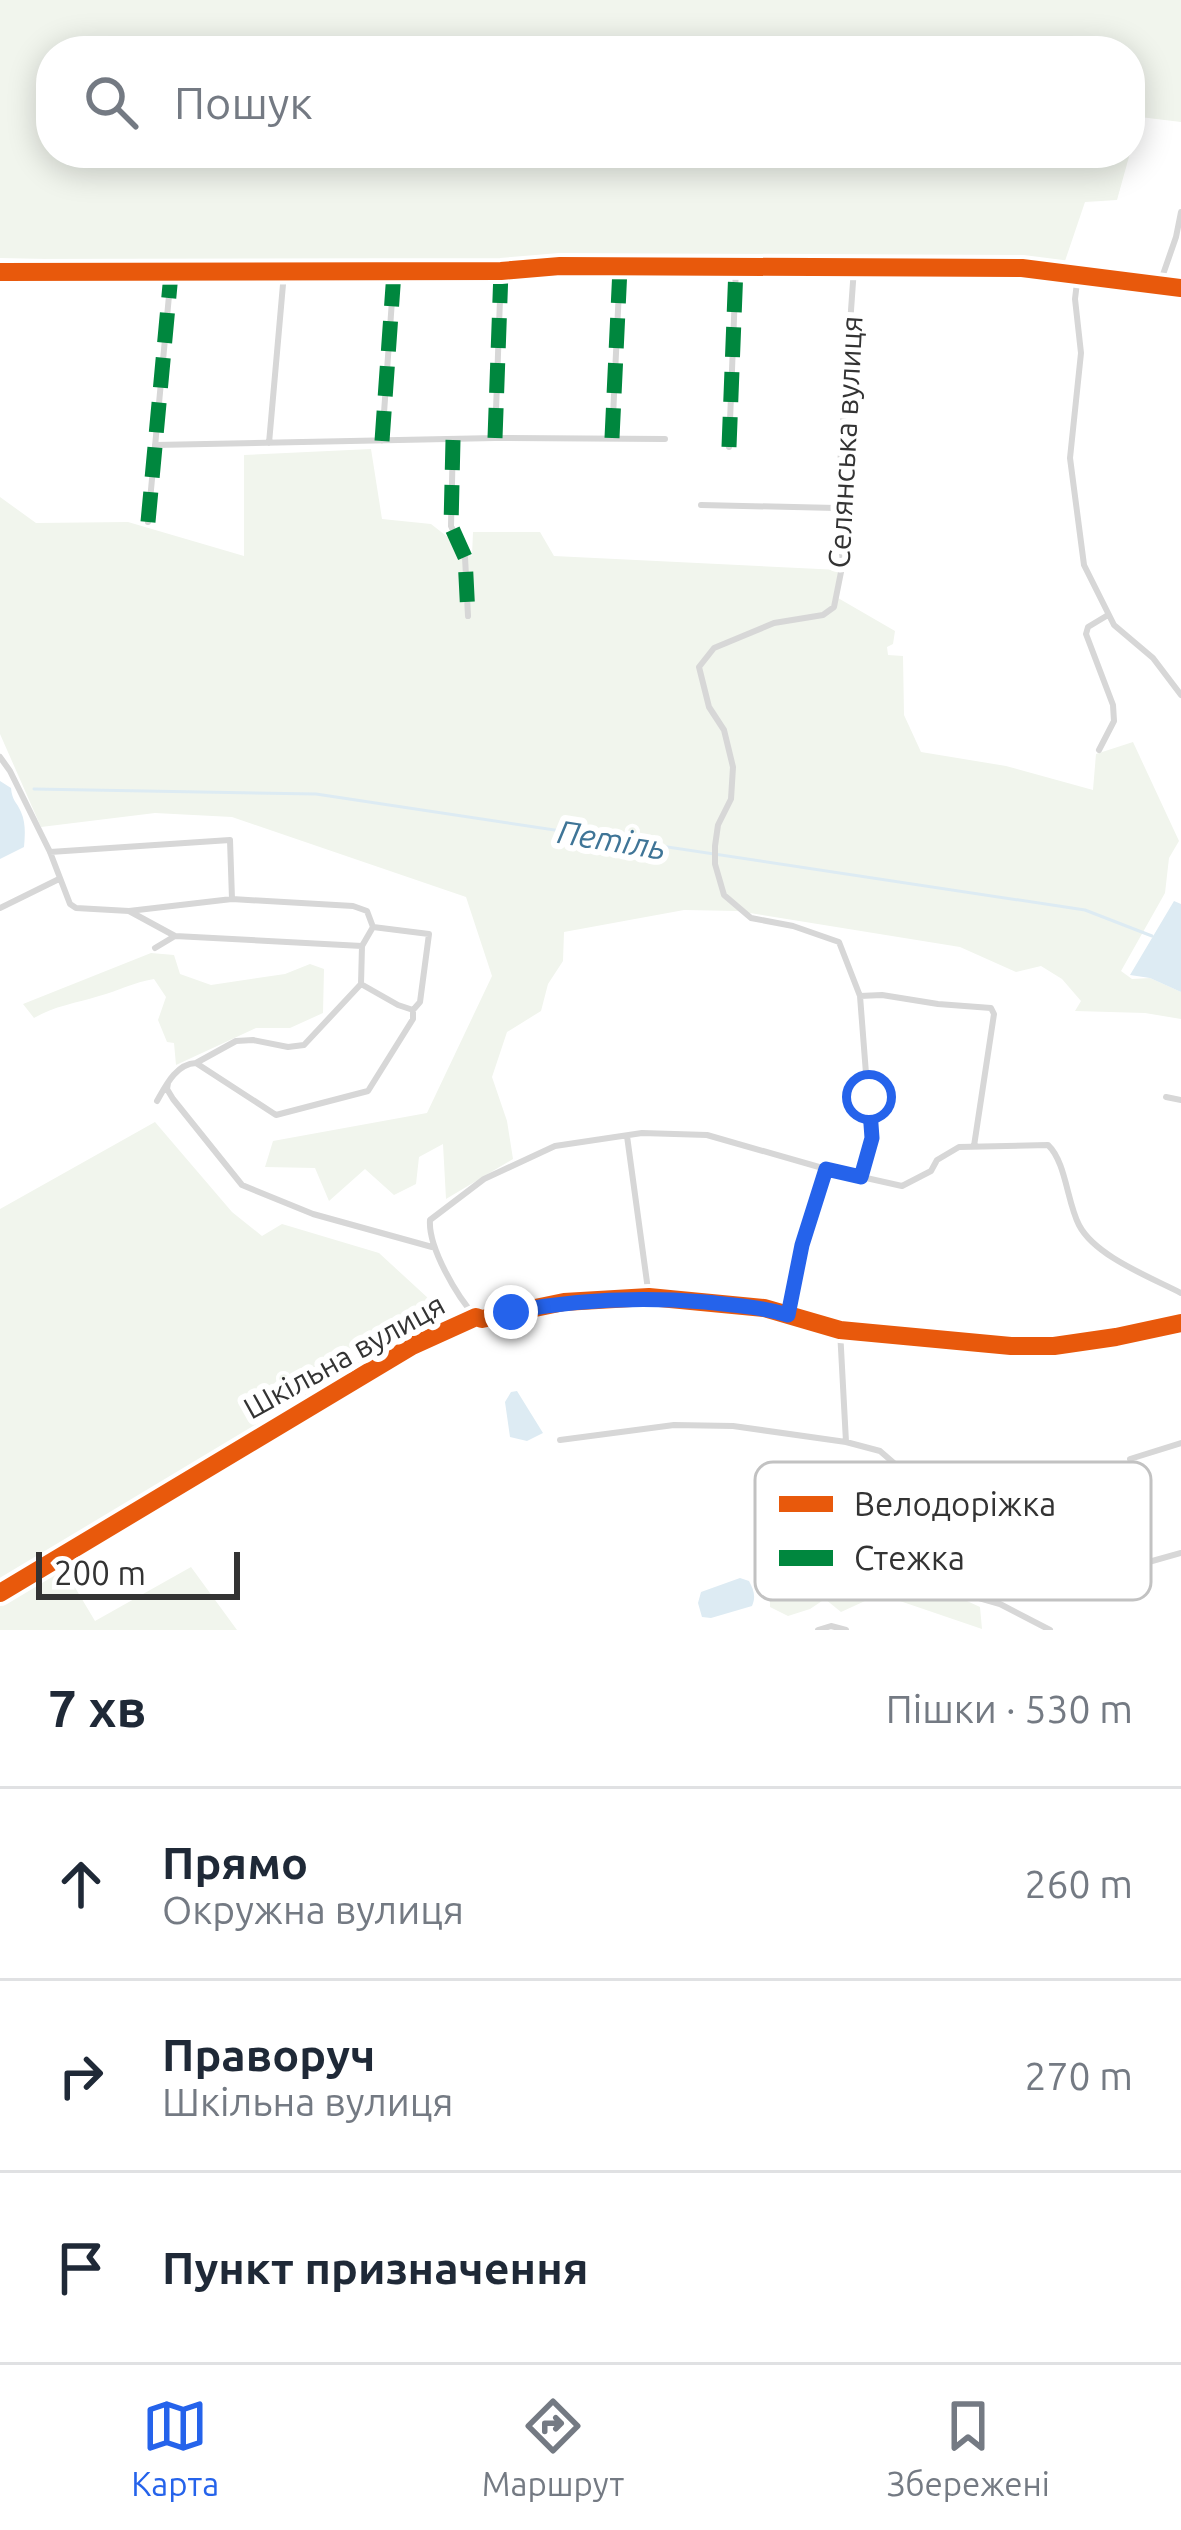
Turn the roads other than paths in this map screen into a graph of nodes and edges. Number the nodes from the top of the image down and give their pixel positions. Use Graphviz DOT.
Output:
graph roads {
  1 [pos="1181,212"];
  2 [pos="736,267"];
  3 [pos="620,268"];
  4 [pos="854,268"];
  5 [pos="501,271"];
  6 [pos="0,272"];
  7 [pos="394,272"];
  8 [pos="284,273"];
  9 [pos="171,274"];
  10 [pos="1078,274"];
  11 [pos="1159,286"];
  12 [pos="1181,288"];
  13 [pos="495,438"];
  14 [pos="612,438"];
  15 [pos="453,440"];
  16 [pos="665,440"];
  17 [pos="382,441"];
  18 [pos="269,442"];
  19 [pos="155,446"];
  20 [pos="728,446"];
  21 [pos="701,505"];
  22 [pos="837,508"];
  23 [pos="148,522"];
  24 [pos="1108,615"];
  25 [pos="468,616"];
  26 [pos="1181,695"];
  27 [pos="1099,750"];
  28 [pos="0,757"];
  29 [pos="50,852"];
  30 [pos="59,880"];
  31 [pos="232,899"];
  32 [pos="0,908"];
  33 [pos="129,911"];
  34 [pos="373,926"];
  35 [pos="175,937"];
  36 [pos="362,946"];
  37 [pos="155,948"];
  38 [pos="361,984"];
  39 [pos="860,996"];
  40 [pos="413,1010"];
  41 [pos="196,1063"];
  42 [pos="168,1080"];
  43 [pos="1166,1096"];
  44 [pos="1181,1100"];
  45 [pos="157,1101"];
  46 [pos="627,1136"];
  47 [pos="974,1146"];
  48 [pos="826,1169"];
  49 [pos="861,1177"];
  50 [pos="436,1249"];
  51 [pos="1181,1293"];
  52 [pos="650,1298"];
  53 [pos="788,1315"];
  54 [pos="476,1317"];
  55 [pos="1181,1323"];
  56 [pos="840,1330"];
  57 [pos="560,1440"];
  58 [pos="846,1442"];
  59 [pos="1181,1443"];
  60 [pos="1130,1459"];
  61 [pos="894,1462"];
  62 [pos="1181,1553"];
  63 [pos="1151,1561"];
  64 [pos="0,1593"];
  65 [pos="986,1600"];
  66 [pos="818,1630"];
  67 [pos="846,1630"];
  68 [pos="1050,1630"];
  1 -- 11 [label="street"];
  2 -- 3 [label="street"];
  2 -- 4 [label="street"];
  2 -- 20 [label="street"];
  3 -- 5 [label="street"];
  3 -- 14 [label="street"];
  4 -- 10 [label="street"];
  4 -- 22 [label="street, Селянська вулиця"];
  5 -- 7 [label="street"];
  5 -- 13 [label="street"];
  6 -- 9 [label="street"];
  7 -- 8 [label="street"];
  7 -- 17 [label="street"];
  8 -- 9 [label="street"];
  8 -- 18 [label="street"];
  9 -- 19 [label="street"];
  10 -- 11 [label="street"];
  10 -- 24 [label="street"];
  11 -- 12 [label="street"];
  13 -- 14 [label="street"];
  13 -- 15 [label="street"];
  14 -- 16 [label="street"];
  15 -- 17 [label="street"];
  15 -- 25 [label="street"];
  17 -- 18 [label="street"];
  18 -- 19 [label="street"];
  19 -- 23 [label="street"];
  21 -- 22 [label="street"];
  22 -- 39 [label="street, Селянська вулиця"];
  24 -- 26 [label="street"];
  24 -- 27 [label="street"];
  28 -- 29 [label="street"];
  29 -- 30 [label="street"];
  29 -- 31 [label="street"];
  30 -- 32 [label="street"];
  30 -- 33 [label="street"];
  31 -- 33 [label="street"];
  31 -- 34 [label="street"];
  33 -- 35 [label="street"];
  34 -- 36 [label="street"];
  34 -- 40 [label="street"];
  35 -- 36 [label="street"];
  35 -- 37 [label="street"];
  36 -- 38 [label="street"];
  38 -- 40 [label="street"];
  38 -- 41 [label="street"];
  39 -- 47 [label="street"];
  39 -- 49 [label="street"];
  40 -- 41 [label="street"];
  41 -- 42 [label="street"];
  42 -- 45 [label="street"];
  42 -- 50 [label="street"];
  43 -- 44 [label="street"];
  46 -- 48 [label="street"];
  46 -- 50 [label="street"];
  46 -- 52 [label="street"];
  47 -- 49 [label="street"];
  47 -- 51 [label="street"];
  48 -- 49 [label="street"];
  48 -- 53 [label="street"];
  50 -- 54 [label="street"];
  52 -- 53 [label="street, Шкільна вулиця"];
  52 -- 54 [label="street, Шкільна вулиця"];
  53 -- 56 [label="street, Шкільна вулиця"];
  54 -- 64 [label="street, Шкільна вулиця"];
  55 -- 56 [label="street, Шкільна вулиця"];
  56 -- 58 [label="street"];
  57 -- 58 [label="street"];
  58 -- 61 [label="street"];
  59 -- 60 [label="street"];
  62 -- 63 [label="street"];
  65 -- 68 [label="street"];
  66 -- 67 [label="street"];
}
